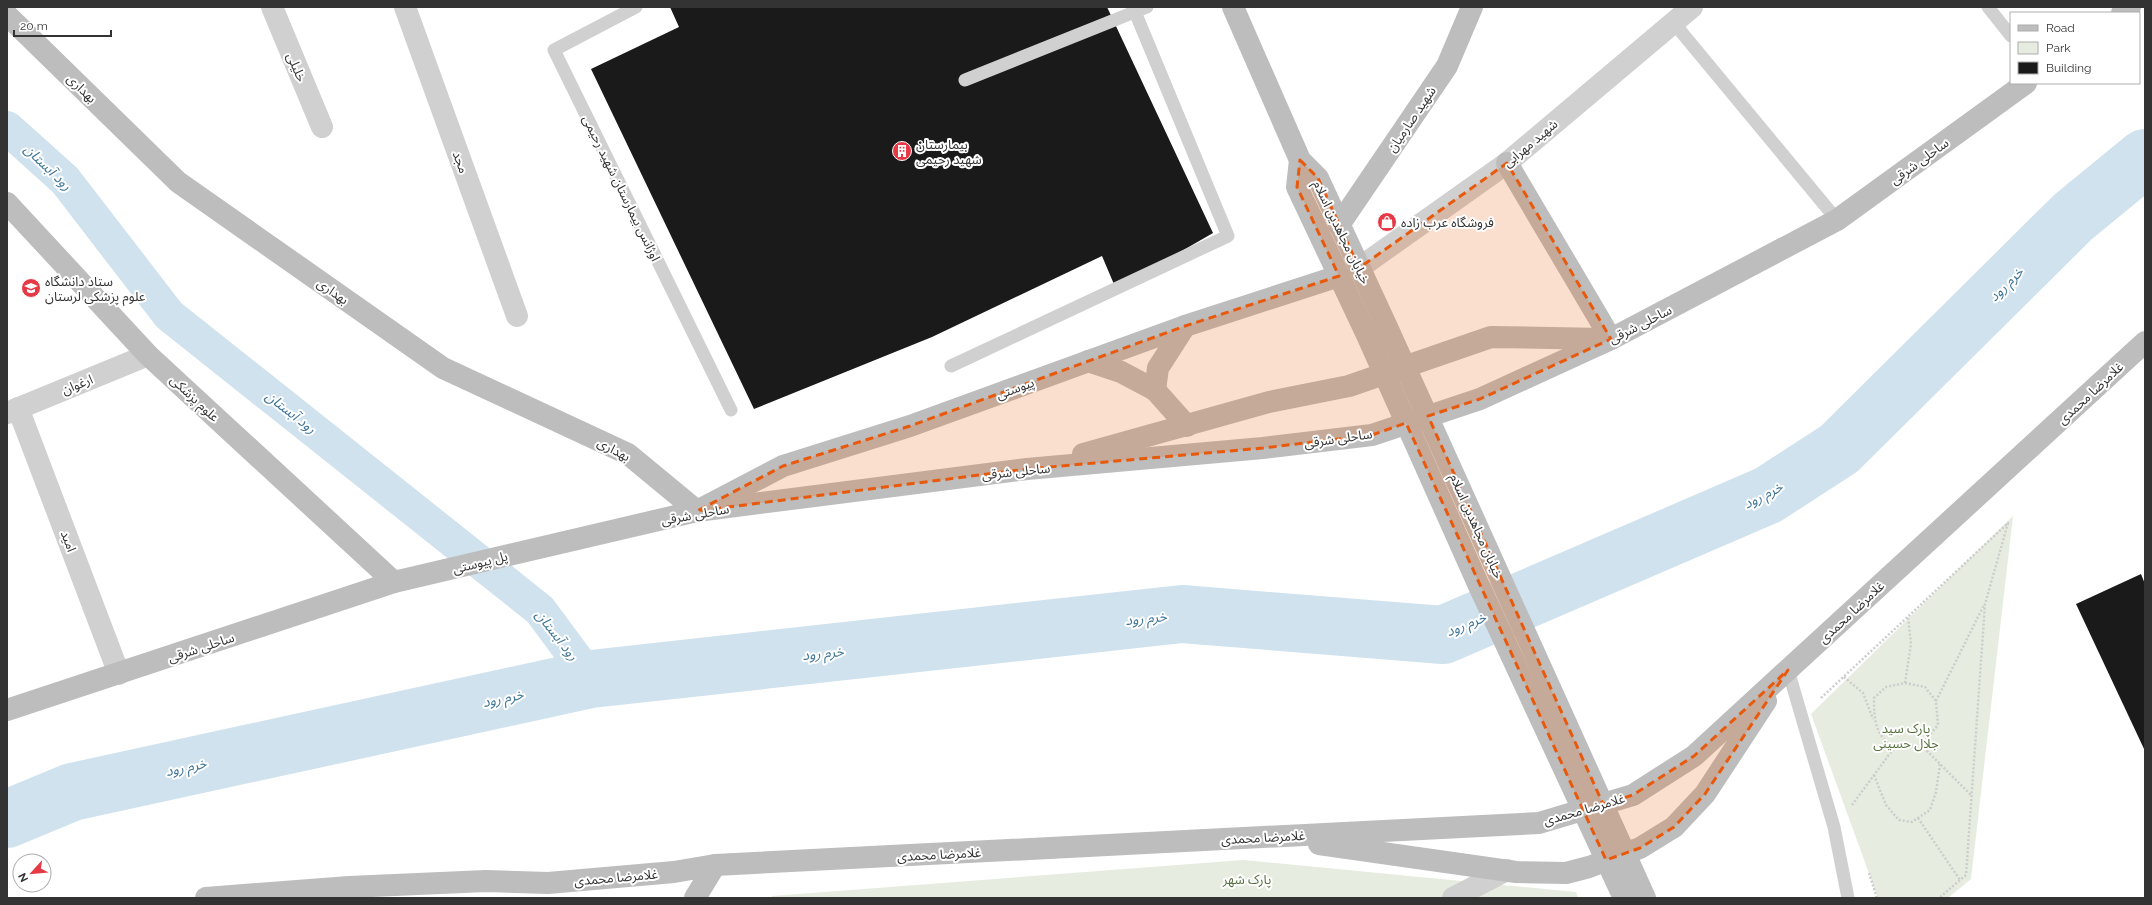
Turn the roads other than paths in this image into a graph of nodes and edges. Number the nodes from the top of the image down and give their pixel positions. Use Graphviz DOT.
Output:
graph roads {
  1 [pos="272,7"];
  2 [pos="406,7"];
  3 [pos="636,7"];
  4 [pos="1233,7"];
  5 [pos="1472,7"];
  6 [pos="1692,7"];
  7 [pos="1988,7"];
  8 [pos="1138,9"];
  9 [pos="7,15"];
  10 [pos="1673,22"];
  11 [pos="2010,35"];
  12 [pos="966,80"];
  13 [pos="2025,84"];
  14 [pos="322,127"];
  15 [pos="1300,160"];
  16 [pos="1507,163"];
  17 [pos="7,203"];
  18 [pos="1837,220"];
  19 [pos="1339,225"];
  20 [pos="1359,268"];
  21 [pos="1339,276"];
  22 [pos="517,316"];
  23 [pos="1185,326"];
  24 [pos="1610,339"];
  25 [pos="2145,342"];
  26 [pos="148,355"];
  27 [pos="1088,361"];
  28 [pos="951,366"];
  29 [pos="1155,390"];
  30 [pos="731,410"];
  31 [pos="13,411"];
  32 [pos="1187,426"];
  33 [pos="1027,469"];
  34 [pos="698,511"];
  35 [pos="566,541"];
  36 [pos="394,582"];
  37 [pos="1788,670"];
  38 [pos="119,674"];
  39 [pos="7,710"];
  40 [pos="1268,837"];
  41 [pos="715,865"];
  42 [pos="1507,870"];
  43 [pos="551,890"];
  44 [pos="351,892"];
  45 [pos="206,898"];
  46 [pos="695,898"];
  47 [pos="1453,898"];
  48 [pos="1624,898"];
  49 [pos="1645,898"];
  50 [pos="1848,898"];
  1 -- 14 [label="street, خلیلی"];
  2 -- 22 [label="street, مجد"];
  3 -- 30 [label="lane, اوژانس بیمارستان شهید رحیمی"];
  4 -- 15 [label="main road, خیابان مجاهدین اسلام"];
  5 -- 19 [label="main road, شهید صارمیان"];
  6 -- 10 [label="street, شهید مهرابی"];
  7 -- 11 [label="lane"];
  8 -- 12 [label="lane"];
  8 -- 28 [label="lane"];
  9 -- 34 [label="main road, بهداری"];
  10 -- 16 [label="street, شهید مهرابی"];
  10 -- 18 [label="lane"];
  13 -- 18 [label="main road, ساحلی شرقی"];
  15 -- 19 [label="main road, خیابان مجاهدین اسلام"];
  15 -- 21 [label="main road, خیابان مجاهدین اسلام"];
  16 -- 20 [label="street, شهید مهرابی"];
  16 -- 24 [label="main road"];
  17 -- 26 [label="main road, علوم پزشکی"];
  18 -- 24 [label="main road, ساحلی شرقی"];
  19 -- 20 [label="main road, خیابان مجاهدین اسلام"];
  20 -- 49 [label="main road, خیابان مجاهدین اسلام"];
  21 -- 23 [label="main road, پیوستی"];
  21 -- 48 [label="main road, خیابان مجاهدین اسلام"];
  23 -- 27 [label="main road, پیوستی"];
  23 -- 29 [label="main road"];
  24 -- 32 [label="main road"];
  24 -- 33 [label="main road, ساحلی شرقی"];
  25 -- 37 [label="main road, غلامرضا محمدی"];
  26 -- 31 [label="street, ارغوان"];
  26 -- 36 [label="main road, علوم پزشکی"];
  27 -- 29 [label="main road"];
  27 -- 34 [label="main road, پیوستی"];
  29 -- 32 [label="main road"];
  31 -- 38 [label="street, امید"];
  32 -- 33 [label="main road"];
  33 -- 34 [label="main road, ساحلی شرقی"];
  34 -- 35 [label="main road, ساحلی شرقی"];
  35 -- 36 [label="main road, پل پیوستی"];
  36 -- 38 [label="main road, ساحلی شرقی"];
  37 -- 40 [label="main road, غلامرضا محمدی"];
  37 -- 42 [label="main road"];
  37 -- 50 [label="lane"];
  38 -- 39 [label="main road, ساحلی شرقی"];
  40 -- 41 [label="main road, غلامرضا محمدی"];
  40 -- 42 [label="main road"];
  41 -- 43 [label="main road, غلامرضا محمدی"];
  41 -- 46 [label="main road"];
  42 -- 47 [label="street"];
  43 -- 44 [label="main road, غلامرضا محمدی"];
  44 -- 45 [label="main road, غلامرضا محمدی"];
}
